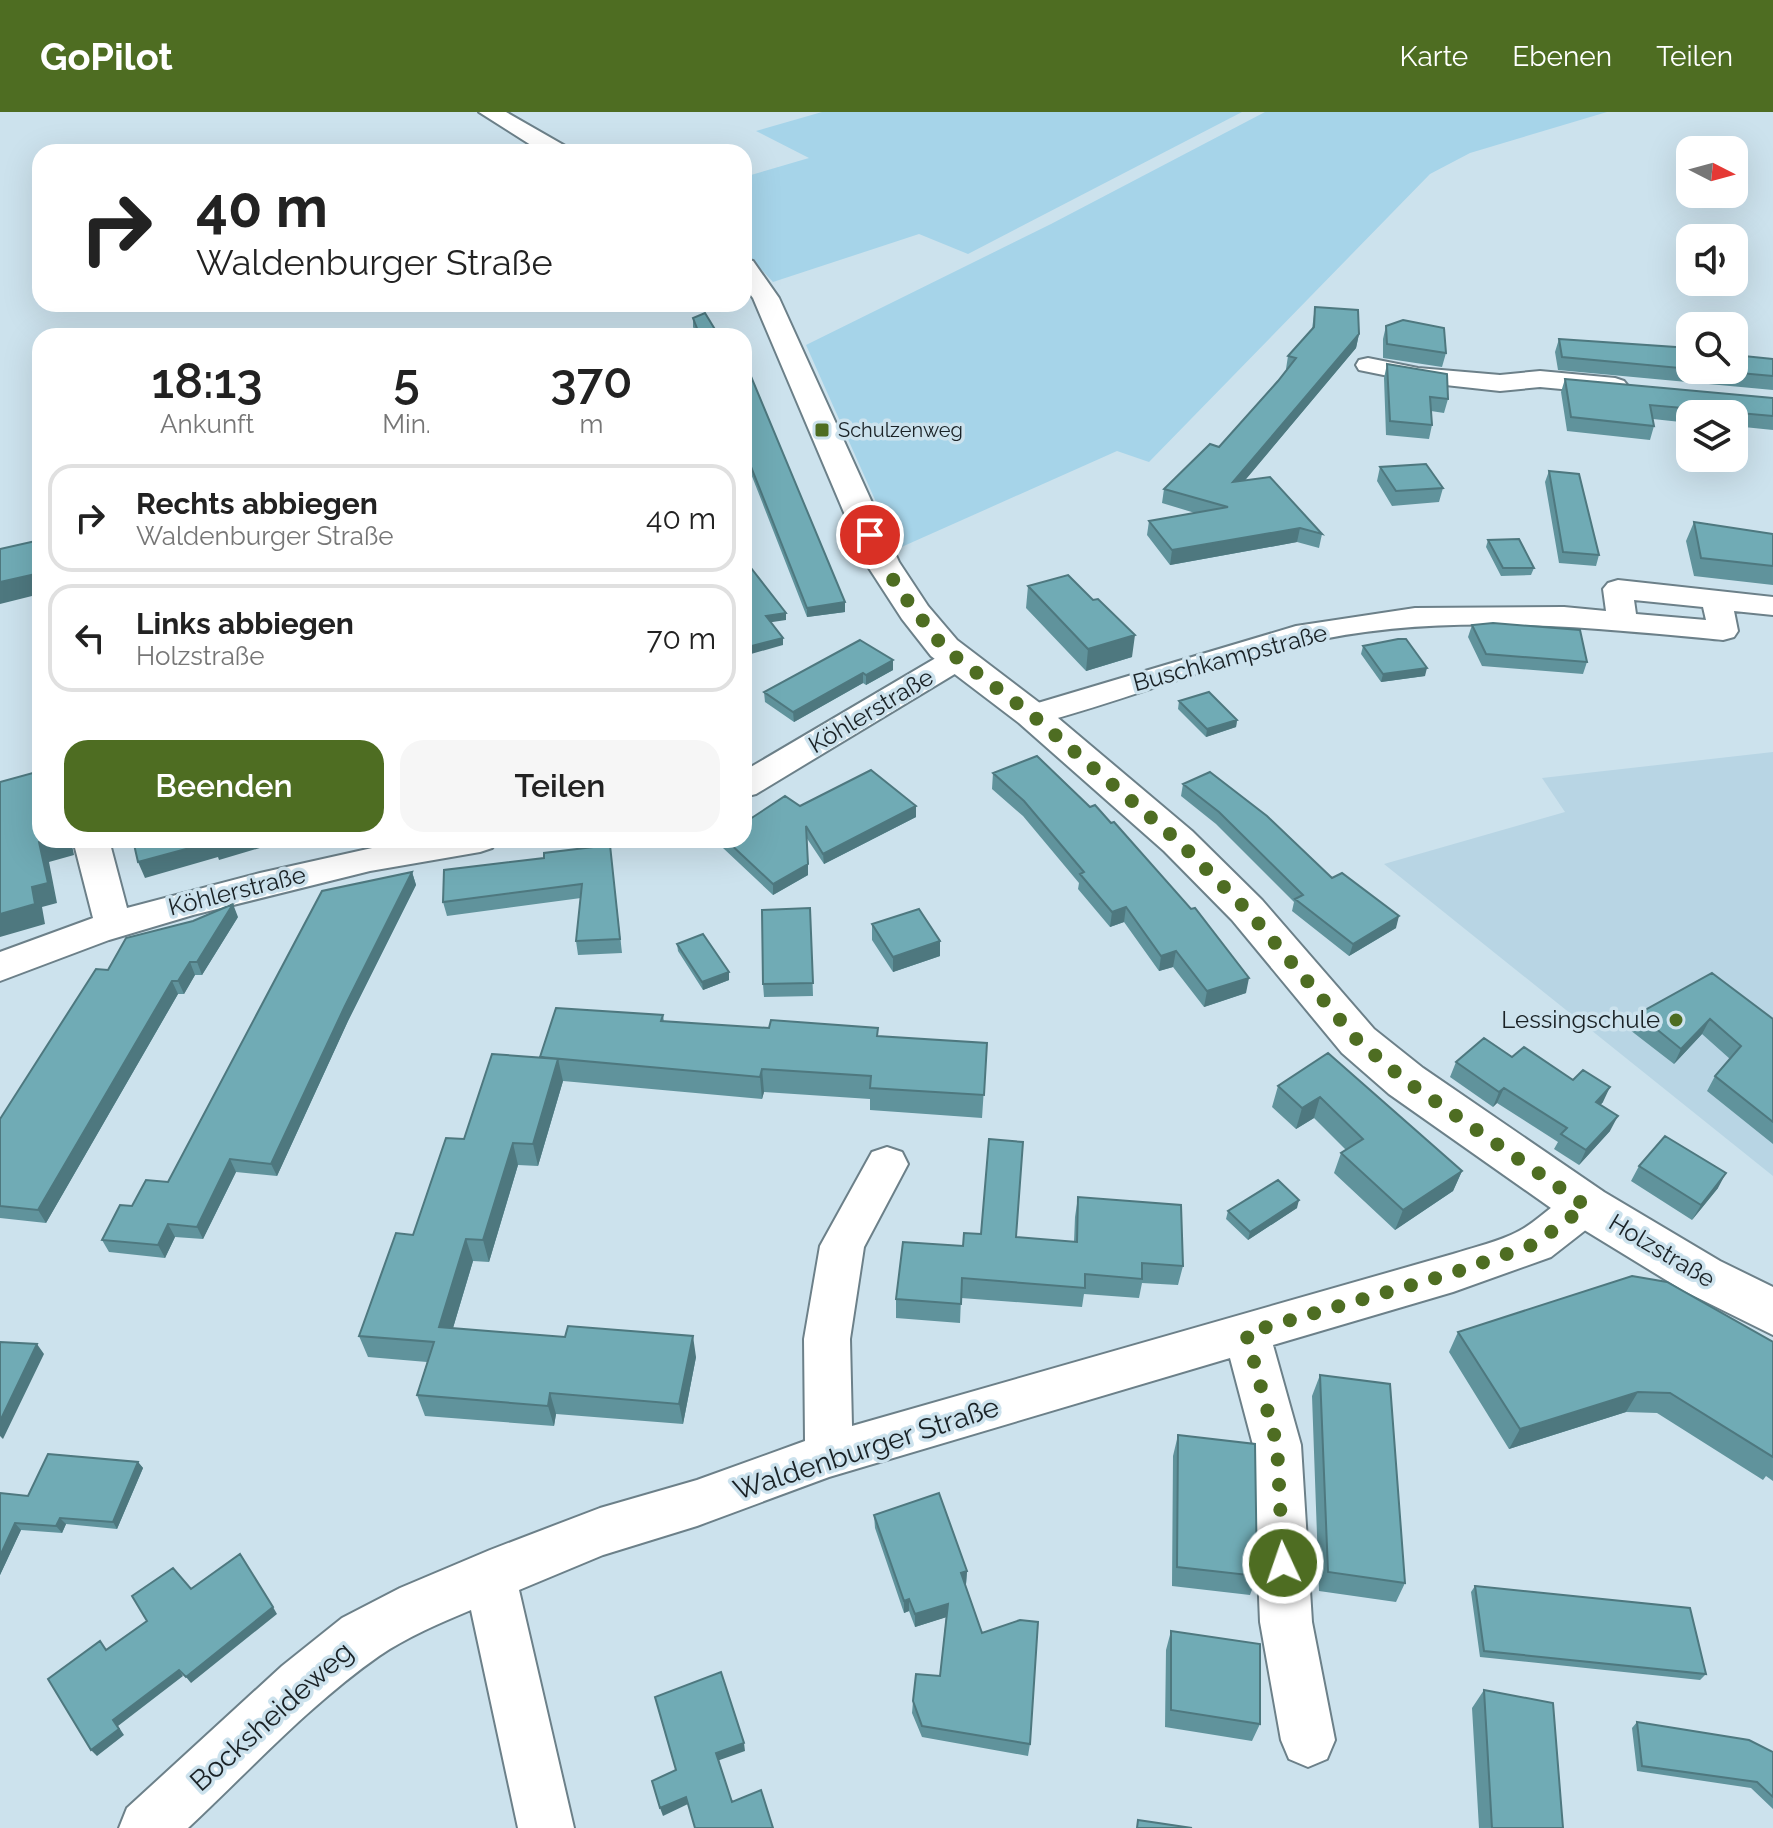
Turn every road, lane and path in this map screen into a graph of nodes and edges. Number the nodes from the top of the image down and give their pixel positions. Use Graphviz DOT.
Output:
graph roads {
  1 [pos="490,112"];
  2 [pos="545,144"];
  3 [pos="752,278"];
  4 [pos="1368,365"];
  5 [pos="1633,388"];
  6 [pos="1773,606"];
  7 [pos="957,659"];
  8 [pos="1032,715"];
  9 [pos="752,773"];
  10 [pos="93,848"];
  11 [pos="426,848"];
  12 [pos="113,923"];
  13 [pos="0,967"];
  14 [pos="887,1164"];
  15 [pos="1586,1206"];
  16 [pos="1773,1312"];
  17 [pos="1246,1333"];
  18 [pos="829,1455"];
  19 [pos="490,1575"];
  20 [pos="1308,1740"];
  21 [pos="147,1828"];
  22 [pos="546,1828"];
  1 -- 2 [label="street"];
  3 -- 7 [label="street, Holzstraße"];
  4 -- 5 [label="street"];
  6 -- 8 [label="street, Buschkampstraße"];
  7 -- 8 [label="street, Holzstraße"];
  7 -- 9 [label="street, Köhlerstraße"];
  8 -- 15 [label="street, Holzstraße"];
  10 -- 12 [label="street"];
  11 -- 12 [label="street, Köhlerstraße"];
  12 -- 13 [label="street, Köhlerstraße"];
  14 -- 18 [label="street"];
  15 -- 16 [label="street, Holzstraße"];
  15 -- 17 [label="street, Waldenburger Straße"];
  17 -- 18 [label="street, Waldenburger Straße"];
  17 -- 20 [label="street"];
  18 -- 19 [label="street, Waldenburger Straße"];
  19 -- 21 [label="street, Bocksheideweg"];
  19 -- 22 [label="street"];
}
